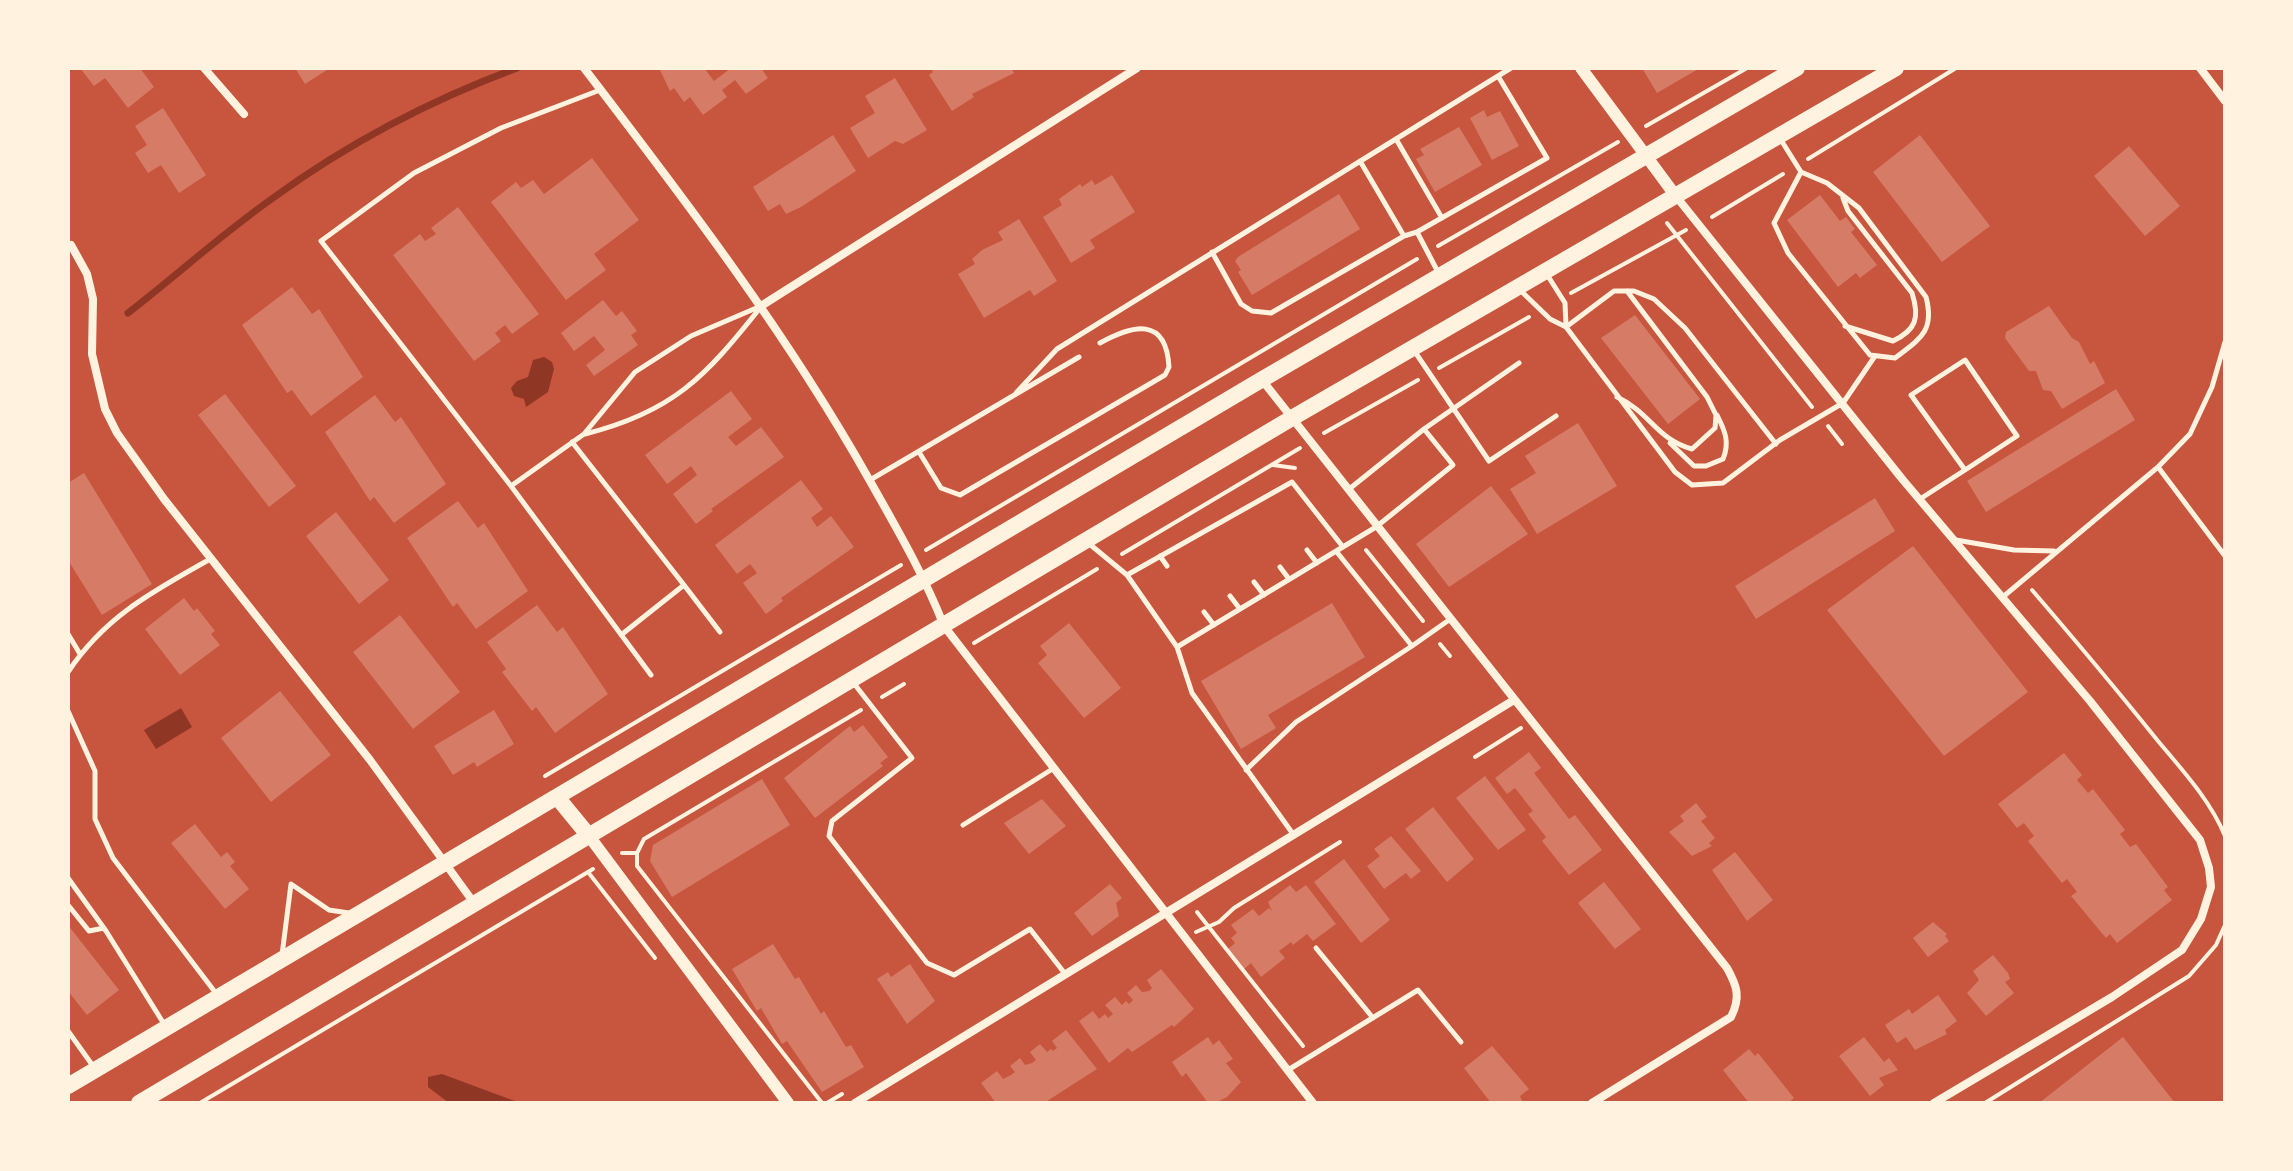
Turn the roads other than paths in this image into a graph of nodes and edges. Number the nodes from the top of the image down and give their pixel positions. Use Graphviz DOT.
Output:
graph roads {
  1 [pos="204,68"];
  2 [pos="584,68"];
  3 [pos="1137,68"];
  4 [pos="1511,68"];
  5 [pos="1581,68"];
  6 [pos="1797,68"];
  7 [pos="1896,68"];
  8 [pos="2200,68"];
  9 [pos="1498,76"];
  10 [pos="600,90"];
  11 [pos="2225,101"];
  12 [pos="244,114"];
  13 [pos="1778,136"];
  14 [pos="1396,139"];
  15 [pos="1647,155"];
  16 [pos="1360,161"];
  17 [pos="1801,172"];
  18 [pos="1675,195"];
  19 [pos="1842,195"];
  20 [pos="1442,218"];
  21 [pos="1417,232"];
  22 [pos="1404,236"];
  23 [pos="69,244"];
  24 [pos="1212,252"];
  25 [pos="1545,271"];
  26 [pos="1440,276"];
  27 [pos="1517,287"];
  28 [pos="1627,291"];
  29 [pos="761,306"];
  30 [pos="1844,326"];
  31 [pos="1566,327"];
  32 [pos="2225,342"];
  33 [pos="1100,343"];
  34 [pos="1412,348"];
  35 [pos="1875,356"];
  36 [pos="1079,357"];
  37 [pos="1519,363"];
  38 [pos="1261,380"];
  39 [pos="1016,393"];
  40 [pos="1616,397"];
  41 [pos="1843,403"];
  42 [pos="1453,408"];
  43 [pos="1716,415"];
  44 [pos="1556,416"];
  45 [pos="1292,418"];
  46 [pos="1424,429"];
  47 [pos="584,434"];
  48 [pos="572,442"];
  49 [pos="1669,443"];
  50 [pos="1776,444"];
  51 [pos="919,452"];
  52 [pos="2158,467"];
  53 [pos="1965,470"];
  54 [pos="870,480"];
  55 [pos="511,486"];
  56 [pos="1347,491"];
  57 [pos="1266,497"];
  58 [pos="1920,499"];
  59 [pos="1272,505"];
  60 [pos="1239,512"];
  61 [pos="1245,520"];
  62 [pos="1212,527"];
  63 [pos="1376,527"];
  64 [pos="1219,536"];
  65 [pos="1956,540"];
  66 [pos="1087,541"];
  67 [pos="1187,541"];
  68 [pos="1340,549"];
  69 [pos="1194,550"];
  70 [pos="1307,550"];
  71 [pos="2055,551"];
  72 [pos="1160,556"];
  73 [pos="2225,556"];
  74 [pos="212,558"];
  75 [pos="1317,563"];
  76 [pos="1167,566"];
  77 [pos="1280,567"];
  78 [pos="1127,575"];
  79 [pos="925,578"];
  80 [pos="1289,579"];
  81 [pos="1254,582"];
  82 [pos="684,585"];
  83 [pos="1264,595"];
  84 [pos="1230,596"];
  85 [pos="2004,596"];
  86 [pos="1240,609"];
  87 [pos="1204,612"];
  88 [pos="1449,620"];
  89 [pos="1214,625"];
  90 [pos="944,626"];
  91 [pos="720,632"];
  92 [pos="68,634"];
  93 [pos="621,635"];
  94 [pos="1412,646"];
  95 [pos="1177,647"];
  96 [pos="80,654"];
  97 [pos="68,672"];
  98 [pos="651,675"];
  99 [pos="852,680"];
  100 [pos="1514,700"];
  101 [pos="68,711"];
  102 [pos="1054,768"];
  103 [pos="1246,770"];
  104 [pos="557,797"];
  105 [pos="963,825"];
  106 [pos="1294,835"];
  107 [pos="589,836"];
  108 [pos="445,863"];
  109 [pos="68,878"];
  110 [pos="474,903"];
  111 [pos="68,905"];
  112 [pos="1166,913"];
  113 [pos="357,915"];
  114 [pos="104,928"];
  115 [pos="1316,948"];
  116 [pos="281,960"];
  117 [pos="1066,975"];
  118 [pos="219,997"];
  119 [pos="1373,1018"];
  120 [pos="166,1028"];
  121 [pos="68,1031"];
  122 [pos="1461,1042"];
  123 [pos="96,1070"];
  124 [pos="1288,1070"];
  125 [pos="68,1086"];
  126 [pos="139,1103"];
  127 [pos="788,1103"];
  128 [pos="855,1103"];
  129 [pos="1313,1103"];
  130 [pos="1592,1103"];
  131 [pos="1934,1103"];
  1 -- 12 [label="street"];
  2 -- 10 [label="street"];
  3 -- 29 [label="street"];
  4 -- 9 [label="lane"];
  5 -- 15 [label="street"];
  6 -- 15 [label="main road"];
  7 -- 13 [label="main road"];
  8 -- 11 [label="street"];
  9 -- 14 [label="lane"];
  9 -- 20 [label="lane"];
  10 -- 29 [label="street"];
  10 -- 55 [label="lane"];
  13 -- 17 [label="lane"];
  13 -- 18 [label="main road"];
  14 -- 16 [label="lane"];
  14 -- 20 [label="lane"];
  15 -- 18 [label="street"];
  15 -- 26 [label="main road"];
  16 -- 22 [label="lane"];
  16 -- 24 [label="lane"];
  17 -- 19 [label="lane"];
  17 -- 30 [label="lane"];
  18 -- 25 [label="main road"];
  18 -- 41 [label="street"];
  19 -- 30 [label="lane"];
  19 -- 35 [label="lane"];
  20 -- 21 [label="lane"];
  21 -- 22 [label="lane"];
  21 -- 26 [label="lane"];
  22 -- 24 [label="lane"];
  23 -- 74 [label="street"];
  24 -- 39 [label="lane"];
  25 -- 27 [label="main road"];
  25 -- 31 [label="lane"];
  26 -- 38 [label="main road"];
  27 -- 31 [label="lane"];
  27 -- 34 [label="main road"];
  28 -- 31 [label="lane"];
  28 -- 43 [label="lane"];
  28 -- 50 [label="lane"];
  29 -- 47 [label="lane"];
  29 -- 47 [label="lane"];
  29 -- 54 [label="street"];
  30 -- 35 [label="lane"];
  31 -- 40 [label="lane"];
  32 -- 52 [label="lane"];
  33 -- 51 [label="lane"];
  34 -- 42 [label="lane"];
  34 -- 45 [label="main road"];
  35 -- 41 [label="lane"];
  36 -- 39 [label="lane"];
  37 -- 42 [label="lane"];
  38 -- 45 [label="street"];
  38 -- 79 [label="main road"];
  39 -- 51 [label="lane"];
  40 -- 49 [label="lane"];
  40 -- 50 [label="lane"];
  41 -- 50 [label="lane"];
  41 -- 58 [label="street"];
  42 -- 44 [label="lane"];
  42 -- 46 [label="lane"];
  43 -- 49 [label="lane"];
  43 -- 49 [label="lane"];
  45 -- 56 [label="street"];
  45 -- 66 [label="main road"];
  46 -- 56 [label="lane"];
  46 -- 63 [label="lane"];
  47 -- 48 [label="lane"];
  48 -- 55 [label="lane"];
  48 -- 82 [label="lane"];
  51 -- 54 [label="lane"];
  52 -- 71 [label="lane"];
  52 -- 73 [label="lane"];
  53 -- 53 [label="lane"];
  53 -- 58 [label="lane"];
  54 -- 79 [label="street"];
  55 -- 93 [label="lane"];
  56 -- 63 [label="street"];
  57 -- 59 [label="lane"];
  57 -- 60 [label="lane"];
  57 -- 68 [label="lane"];
  58 -- 65 [label="street"];
  60 -- 61 [label="lane"];
  60 -- 62 [label="lane"];
  62 -- 64 [label="lane"];
  62 -- 67 [label="lane"];
  63 -- 68 [label="lane"];
  63 -- 88 [label="street"];
  65 -- 71 [label="lane"];
  65 -- 85 [label="street"];
  66 -- 78 [label="lane"];
  66 -- 90 [label="main road"];
  67 -- 69 [label="lane"];
  67 -- 72 [label="lane"];
  68 -- 75 [label="lane"];
  68 -- 94 [label="lane"];
  70 -- 75 [label="lane"];
  71 -- 85 [label="lane"];
  72 -- 76 [label="lane"];
  72 -- 78 [label="lane"];
  74 -- 96 [label="lane"];
  74 -- 108 [label="street"];
  75 -- 80 [label="lane"];
  77 -- 80 [label="lane"];
  78 -- 95 [label="lane"];
  79 -- 90 [label="street"];
  79 -- 104 [label="main road"];
  80 -- 83 [label="lane"];
  81 -- 83 [label="lane"];
  82 -- 91 [label="lane"];
  82 -- 93 [label="lane"];
  83 -- 86 [label="lane"];
  84 -- 86 [label="lane"];
  85 -- 131 [label="street"];
  86 -- 89 [label="lane"];
  87 -- 89 [label="lane"];
  88 -- 94 [label="lane"];
  88 -- 100 [label="street"];
  89 -- 95 [label="lane"];
  90 -- 99 [label="main road"];
  90 -- 102 [label="street"];
  92 -- 96 [label="lane"];
  93 -- 98 [label="lane"];
  94 -- 103 [label="lane"];
  95 -- 103 [label="lane"];
  96 -- 97 [label="lane"];
  99 -- 107 [label="main road"];
  99 -- 117 [label="lane"];
  100 -- 106 [label="street"];
  100 -- 130 [label="street"];
  101 -- 118 [label="lane"];
  102 -- 105 [label="lane"];
  102 -- 112 [label="street"];
  103 -- 106 [label="lane"];
  104 -- 107 [label="main road"];
  104 -- 108 [label="main road"];
  106 -- 112 [label="street"];
  107 -- 110 [label="main road"];
  107 -- 127 [label="street"];
  108 -- 110 [label="street"];
  108 -- 113 [label="main road"];
  109 -- 114 [label="lane"];
  110 -- 126 [label="main road"];
  111 -- 114 [label="lane"];
  112 -- 117 [label="street"];
  112 -- 124 [label="street"];
  113 -- 116 [label="main road"];
  113 -- 116 [label="lane"];
  114 -- 120 [label="lane"];
  115 -- 119 [label="lane"];
  116 -- 118 [label="main road"];
  117 -- 128 [label="street"];
  118 -- 120 [label="main road"];
  119 -- 122 [label="lane"];
  119 -- 124 [label="lane"];
  120 -- 123 [label="main road"];
  121 -- 123 [label="lane"];
  123 -- 125 [label="main road"];
  124 -- 129 [label="street"];
}
